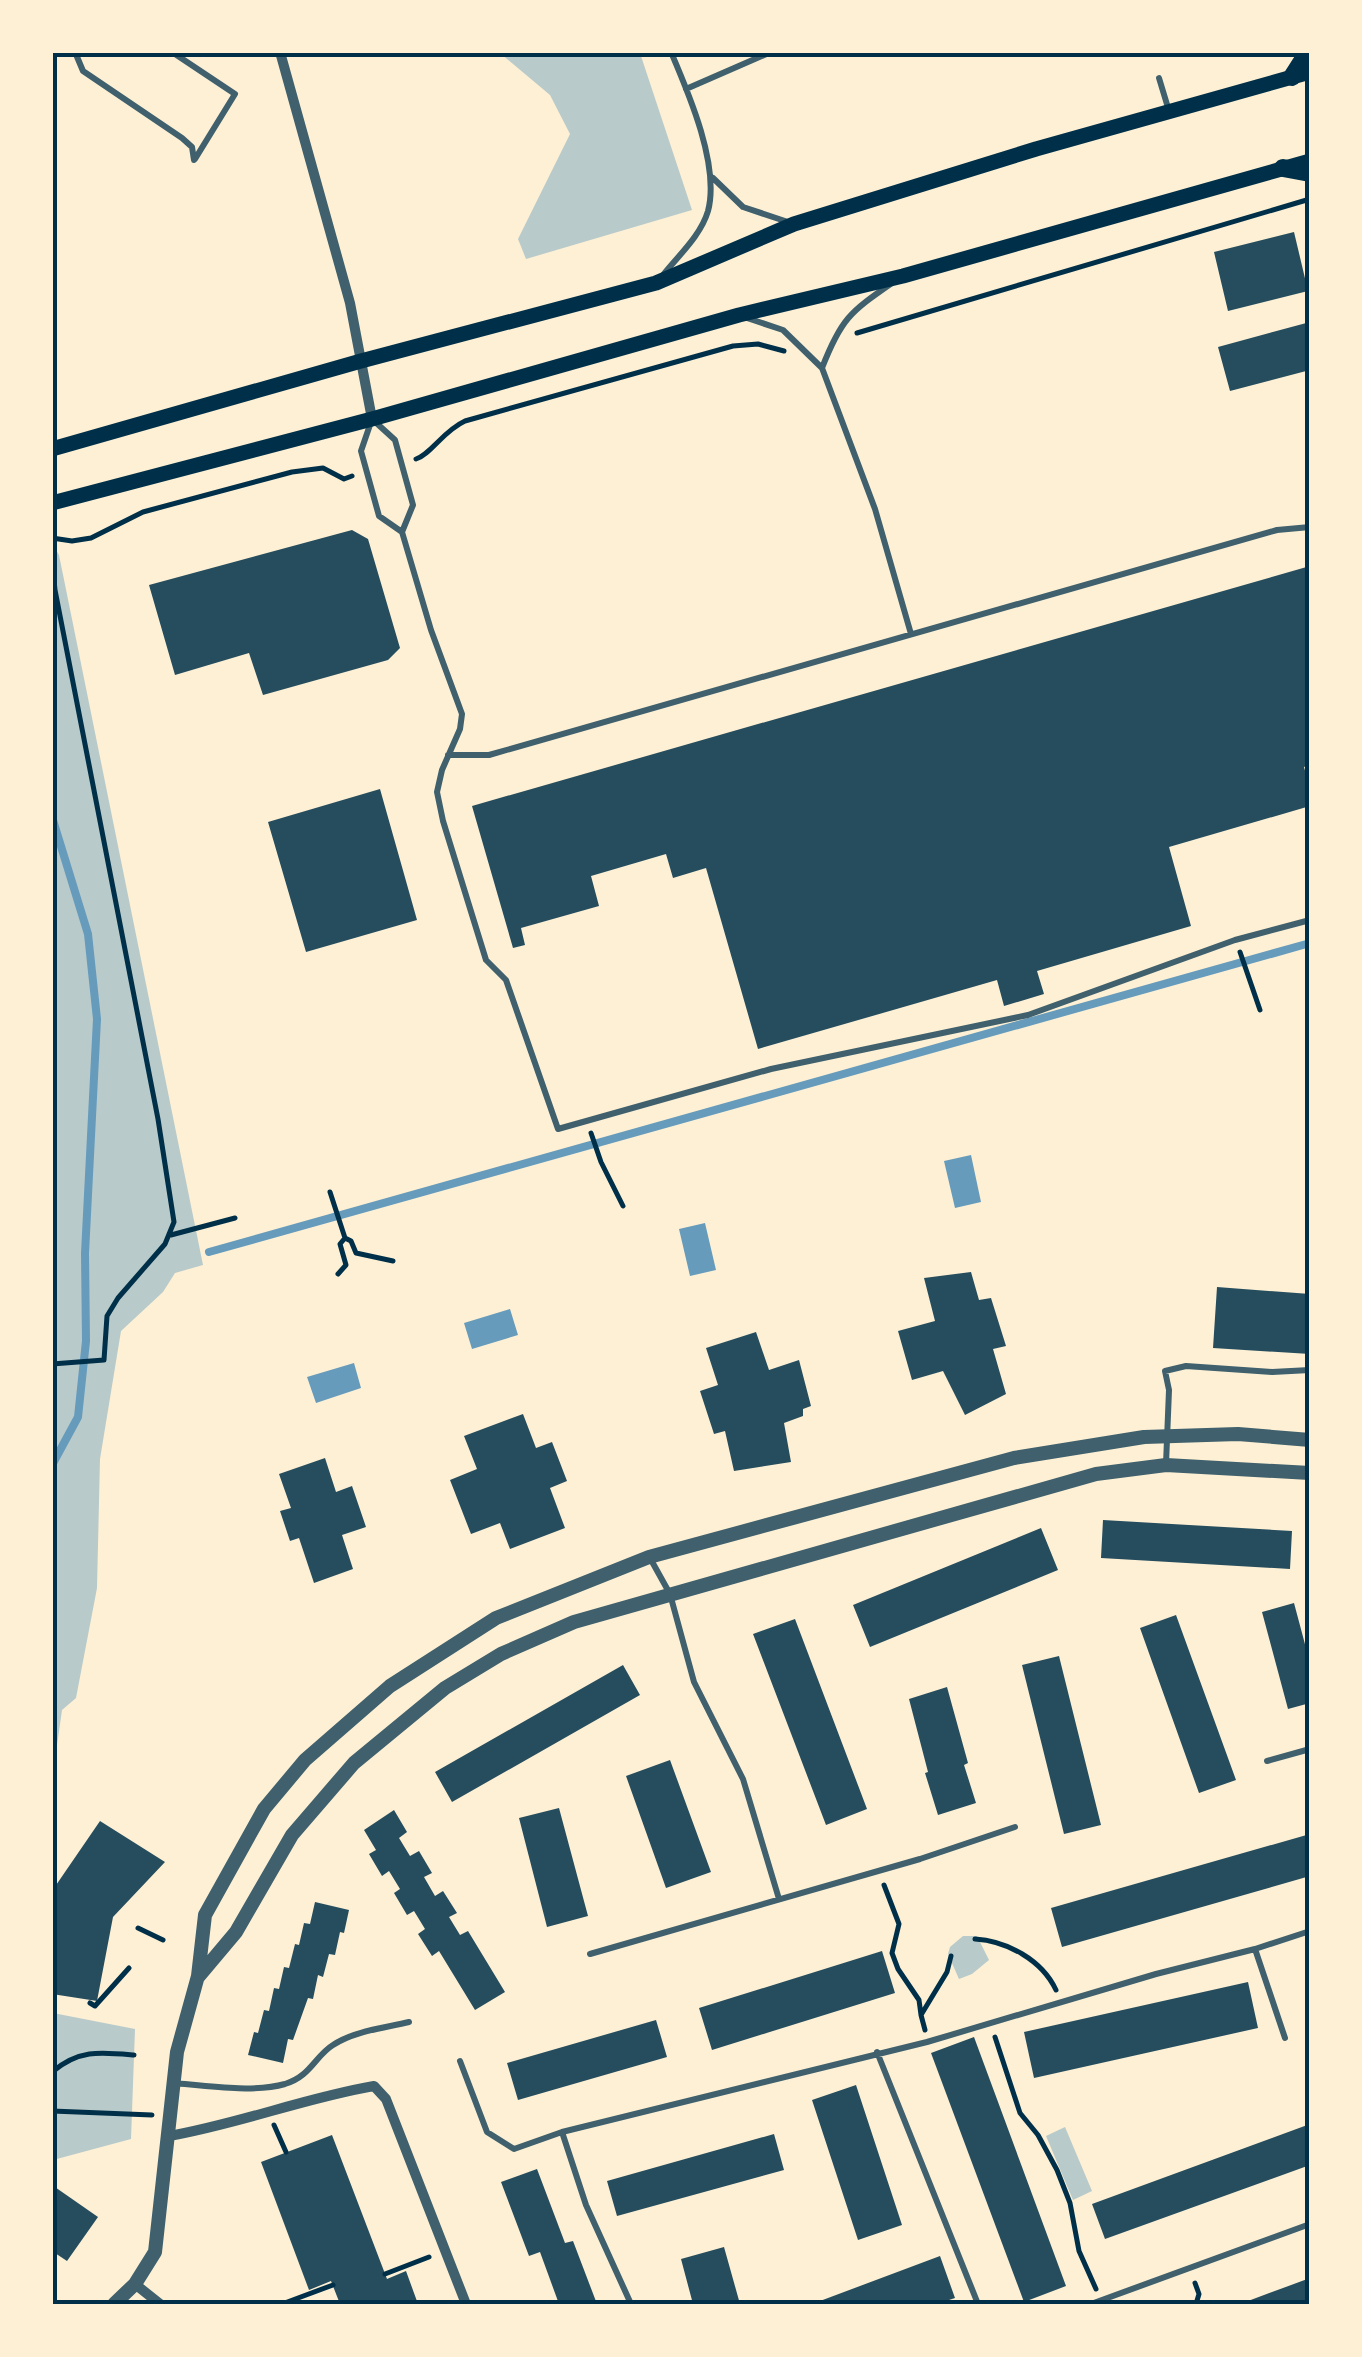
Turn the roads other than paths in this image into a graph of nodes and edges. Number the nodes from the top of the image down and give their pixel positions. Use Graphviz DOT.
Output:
graph roads {
  1 [pos="75,52"];
  2 [pos="172,52"];
  3 [pos="280,52"];
  4 [pos="671,52"];
  5 [pos="770,52"];
  6 [pos="1308,52"];
  7 [pos="1301,74"];
  8 [pos="1159,78"];
  9 [pos="686,89"];
  10 [pos="1170,112"];
  11 [pos="1310,161"];
  12 [pos="1283,168"];
  13 [pos="1310,172"];
  14 [pos="712,178"];
  15 [pos="794,224"];
  16 [pos="904,276"];
  17 [pos="656,283"];
  18 [pos="739,315"];
  19 [pos="362,360"];
  20 [pos="822,368"];
  21 [pos="372,419"];
  22 [pos="52,449"];
  23 [pos="52,503"];
  24 [pos="1310,527"];
  25 [pos="402,532"];
  26 [pos="910,634"];
  27 [pos="448,755"];
  28 [pos="1310,920"];
  29 [pos="1310,1370"];
  30 [pos="1166,1436"];
  31 [pos="1310,1440"];
  32 [pos="1166,1465"];
  33 [pos="1310,1472"];
  34 [pos="649,1557"];
  35 [pos="670,1594"];
  36 [pos="1310,1750"];
  37 [pos="1267,1761"];
  38 [pos="1015,1828"];
  39 [pos="779,1899"];
  40 [pos="1310,1930"];
  41 [pos="1254,1949"];
  42 [pos="590,1954"];
  43 [pos="198,1976"];
  44 [pos="409,2022"];
  45 [pos="1285,2038"];
  46 [pos="878,2052"];
  47 [pos="460,2061"];
  48 [pos="173,2084"];
  49 [pos="562,2132"];
  50 [pos="169,2136"];
  51 [pos="1310,2224"];
  52 [pos="135,2284"];
  53 [pos="114,2304"];
  54 [pos="160,2304"];
  55 [pos="466,2304"];
  56 [pos="631,2304"];
  57 [pos="978,2304"];
  58 [pos="1091,2304"];
  1 -- 2 [label="lane"];
  3 -- 19 [label="street"];
  4 -- 9 [label="lane"];
  5 -- 9 [label="lane"];
  6 -- 7 [label="main road"];
  7 -- 10 [label="main road"];
  8 -- 10 [label="lane"];
  9 -- 14 [label="lane"];
  10 -- 15 [label="main road"];
  11 -- 12 [label="main road"];
  12 -- 13 [label="main road"];
  12 -- 16 [label="main road"];
  14 -- 15 [label="lane"];
  14 -- 17 [label="lane"];
  15 -- 17 [label="main road"];
  16 -- 18 [label="main road"];
  16 -- 20 [label="lane"];
  17 -- 19 [label="main road"];
  18 -- 20 [label="lane"];
  18 -- 21 [label="main road"];
  19 -- 21 [label="street"];
  19 -- 22 [label="main road"];
  20 -- 26 [label="lane"];
  21 -- 23 [label="main road"];
  21 -- 25 [label="lane"];
  21 -- 25 [label="lane"];
  24 -- 26 [label="lane"];
  25 -- 27 [label="lane"];
  26 -- 27 [label="lane"];
  27 -- 28 [label="lane"];
  29 -- 30 [label="lane"];
  30 -- 31 [label="street"];
  30 -- 32 [label="lane"];
  30 -- 34 [label="street"];
  32 -- 33 [label="street"];
  32 -- 35 [label="street"];
  34 -- 35 [label="lane"];
  34 -- 43 [label="street"];
  35 -- 39 [label="lane"];
  35 -- 43 [label="street"];
  36 -- 37 [label="lane"];
  38 -- 39 [label="lane"];
  39 -- 42 [label="lane"];
  40 -- 41 [label="lane"];
  41 -- 45 [label="lane"];
  41 -- 46 [label="lane"];
  43 -- 48 [label="street"];
  44 -- 48 [label="lane"];
  46 -- 49 [label="lane"];
  46 -- 57 [label="lane"];
  47 -- 49 [label="lane"];
  48 -- 50 [label="street"];
  49 -- 56 [label="lane"];
  50 -- 52 [label="street"];
  50 -- 55 [label="street"];
  51 -- 58 [label="lane"];
  52 -- 53 [label="street"];
  52 -- 54 [label="street"];
}
